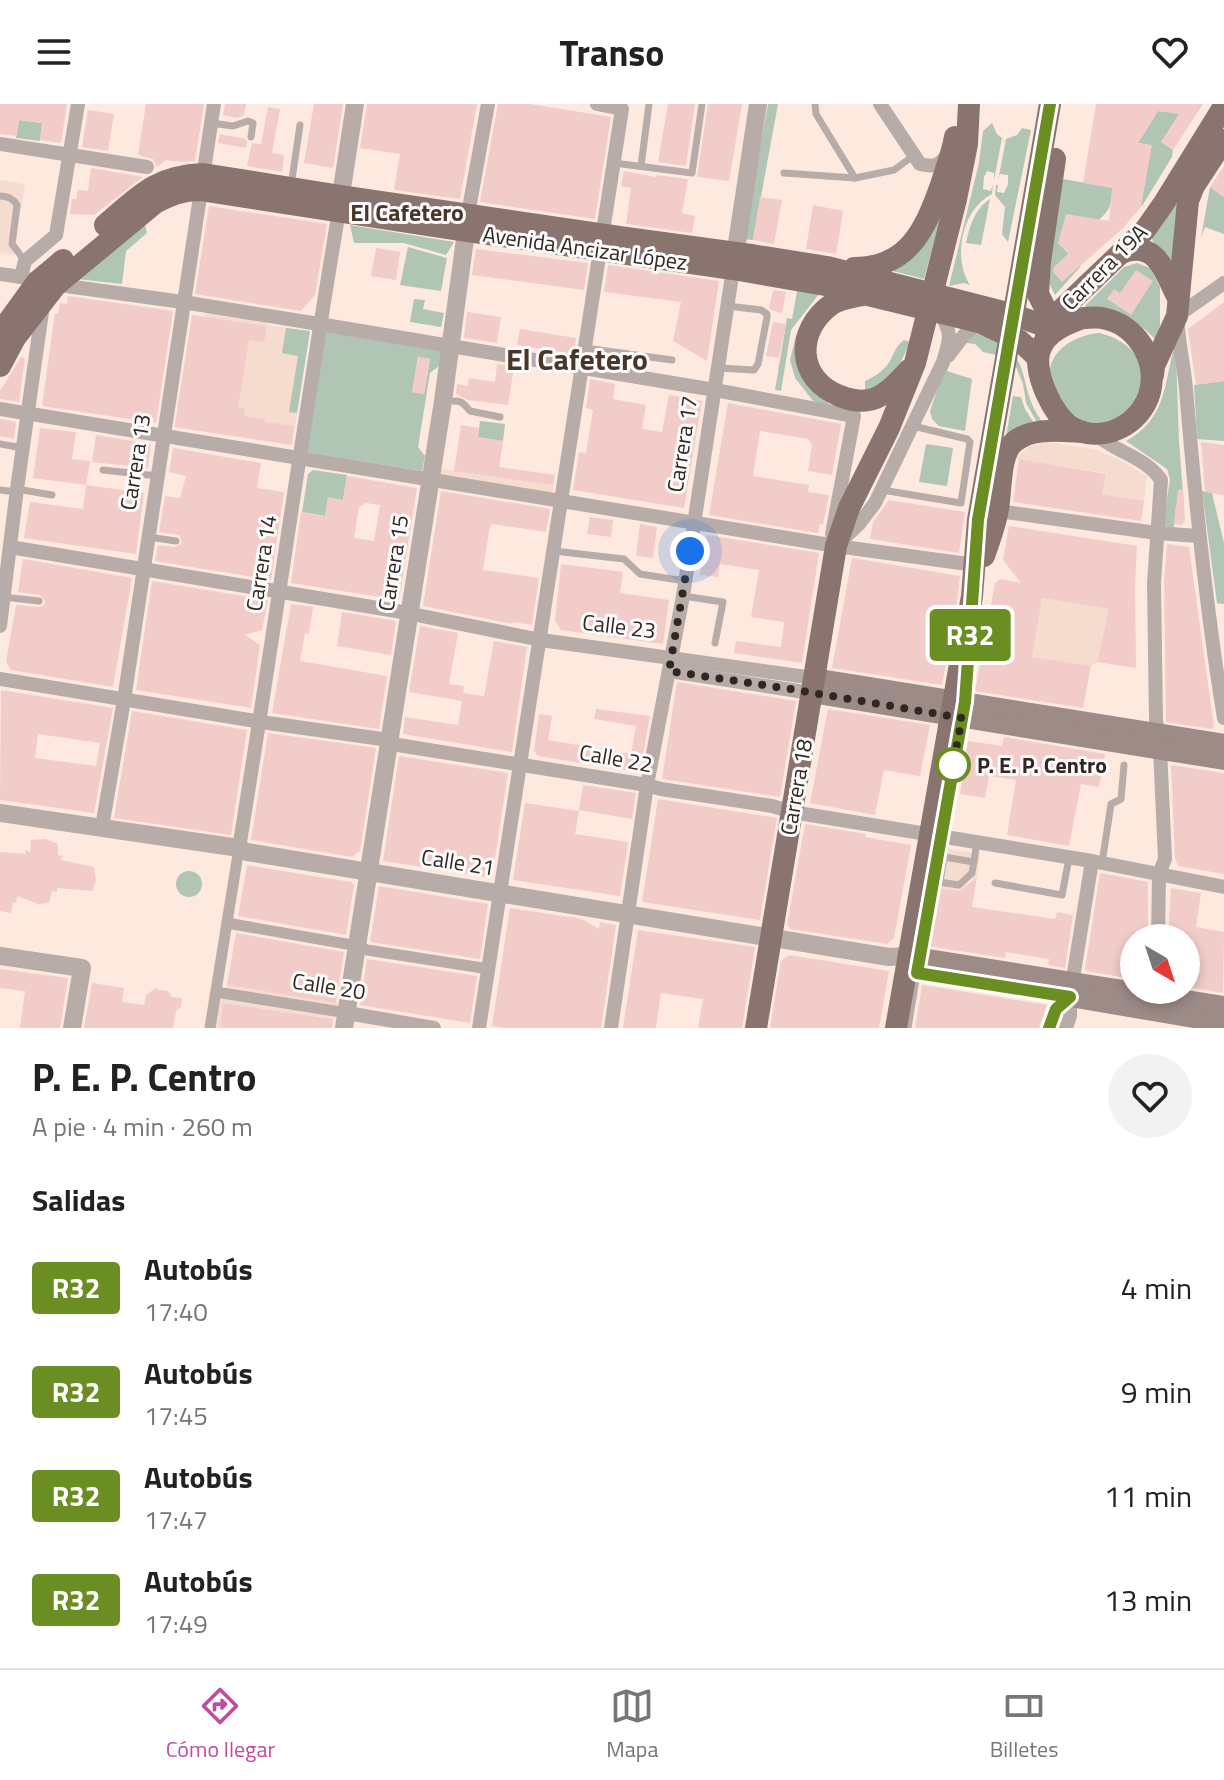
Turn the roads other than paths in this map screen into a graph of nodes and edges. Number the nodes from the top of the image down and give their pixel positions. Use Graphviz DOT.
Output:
graph roads {
  1 [pos="78,104"];
  2 [pos="214,104"];
  3 [pos="355,104"];
  4 [pos="488,104"];
  5 [pos="597,104"];
  6 [pos="649,104"];
  7 [pos="702,104"];
  8 [pos="758,104"];
  9 [pos="815,104"];
  10 [pos="880,104"];
  11 [pos="958,104"];
  12 [pos="969,104"];
  13 [pos="1050,104"];
  14 [pos="1063,104"];
  15 [pos="1224,106"];
  16 [pos="211,123"];
  17 [pos="300,125"];
  18 [pos="251,137"];
  19 [pos="1224,140"];
  20 [pos="0,144"];
  21 [pos="960,148"];
  22 [pos="70,154"];
  23 [pos="914,157"];
  24 [pos="614,163"];
  25 [pos="641,166"];
  26 [pos="147,167"];
  27 [pos="784,173"];
  28 [pos="855,178"];
  29 [pos="201,182"];
  30 [pos="290,188"];
  31 [pos="0,196"];
  32 [pos="340,204"];
  33 [pos="467,223"];
  34 [pos="602,242"];
  35 [pos="1121,253"];
  36 [pos="25,261"];
  37 [pos="734,261"];
  38 [pos="827,267"];
  39 [pos="0,274"];
  40 [pos="1224,283"];
  41 [pos="39,286"];
  42 [pos="865,294"];
  43 [pos="183,302"];
  44 [pos="728,306"];
  45 [pos="1177,306"];
  46 [pos="939,312"];
  47 [pos="979,322"];
  48 [pos="319,324"];
  49 [pos="1057,325"];
  50 [pos="0,333"];
  51 [pos="450,346"];
  52 [pos="585,348"];
  53 [pos="1039,353"];
  54 [pos="672,360"];
  55 [pos="943,362"];
  56 [pos="915,363"];
  57 [pos="0,366"];
  58 [pos="581,368"];
  59 [pos="718,368"];
  60 [pos="1152,381"];
  61 [pos="715,390"];
  62 [pos="443,401"];
  63 [pos="0,409"];
  64 [pos="27,414"];
  65 [pos="500,417"];
  66 [pos="913,426"];
  67 [pos="1088,433"];
  68 [pos="164,436"];
  69 [pos="0,444"];
  70 [pos="23,448"];
  71 [pos="300,458"];
  72 [pos="103,470"];
  73 [pos="158,476"];
  74 [pos="431,479"];
  75 [pos="0,490"];
  76 [pos="882,490"];
  77 [pos="17,491"];
  78 [pos="52,495"];
  79 [pos="562,500"];
  80 [pos="988,516"];
  81 [pos="694,522"];
  82 [pos="1157,533"];
  83 [pos="1198,536"];
  84 [pos="148,537"];
  85 [pos="176,541"];
  86 [pos="836,546"];
  87 [pos="10,547"];
  88 [pos="554,551"];
  89 [pos="975,565"];
  90 [pos="144,569"];
  91 [pos="684,588"];
  92 [pos="281,591"];
  93 [pos="972,596"];
  94 [pos="3,597"];
  95 [pos="39,601"];
  96 [pos="410,614"];
  97 [pos="0,626"];
  98 [pos="541,640"];
  99 [pos="715,643"];
  100 [pos="670,664"];
  101 [pos="0,679"];
  102 [pos="813,685"];
  103 [pos="124,700"];
  104 [pos="958,714"];
  105 [pos="1224,718"];
  106 [pos="261,722"];
  107 [pos="389,740"];
  108 [pos="1159,741"];
  109 [pos="1224,744"];
  110 [pos="1224,760"];
  111 [pos="520,764"];
  112 [pos="1124,765"];
  113 [pos="647,785"];
  114 [pos="792,812"];
  115 [pos="0,813"];
  116 [pos="102,827"];
  117 [pos="938,837"];
  118 [pos="977,842"];
  119 [pos="239,848"];
  120 [pos="1069,857"];
  121 [pos="974,862"];
  122 [pos="1097,862"];
  123 [pos="368,871"];
  124 [pos="1159,874"];
  125 [pos="936,881"];
  126 [pos="995,883"];
  127 [pos="1224,887"];
  128 [pos="500,893"];
  129 [pos="930,896"];
  130 [pos="628,915"];
  131 [pos="227,923"];
  132 [pos="1158,924"];
  133 [pos="770,938"];
  134 [pos="358,946"];
  135 [pos="0,956"];
  136 [pos="922,960"];
  137 [pos="489,969"];
  138 [pos="1072,989"];
  139 [pos="1120,991"];
  140 [pos="216,992"];
  141 [pos="1200,1001"];
  142 [pos="1224,1006"];
  143 [pos="345,1021"];
  144 [pos="1224,1023"];
  145 [pos="72,1028"];
  146 [pos="210,1028"];
  147 [pos="434,1028"];
  148 [pos="479,1028"];
  149 [pos="611,1028"];
  150 [pos="756,1028"];
  151 [pos="896,1028"];
  152 [pos="908,1028"];
  153 [pos="1049,1028"];
  154 [pos="1066,1028"];
  1 -- 22 [label="street"];
  2 -- 16 [label="street, Carrera 13"];
  3 -- 32 [label="street, Carrera 14"];
  4 -- 33 [label="street, Carrera 15"];
  5 -- 24 [label="street"];
  6 -- 25 [label="lane"];
  7 -- 25 [label="lane"];
  8 -- 37 [label="street, Carrera 17"];
  9 -- 28 [label="lane"];
  10 -- 23 [label="street"];
  11 -- 21 [label="main road"];
  12 -- 21 [label="main road, Carrera 18"];
  13 -- 80 [label="main road"];
  14 -- 49 [label="main road"];
  15 -- 35 [label="main road, Carrera 19A"];
  16 -- 18 [label="lane"];
  16 -- 29 [label="street, Carrera 13"];
  17 -- 30 [label="lane"];
  19 -- 45 [label="main road, Carrera 19A"];
  20 -- 22 [label="street"];
  21 -- 23 [label="street"];
  21 -- 38 [label="main road"];
  21 -- 56 [label="main road, Carrera 18"];
  22 -- 26 [label="street"];
  22 -- 36 [label="street"];
  23 -- 28 [label="lane"];
  24 -- 25 [label="lane"];
  24 -- 34 [label="street"];
  27 -- 28 [label="lane"];
  29 -- 30 [label="main road, Avenida Ancizar López"];
  29 -- 32 [label="main road, Avenida Ancizar López"];
  29 -- 41 [label="main road, Avenida Ancizar López"];
  29 -- 43 [label="street, Carrera 13"];
  30 -- 32 [label="main road, Avenida Ancizar López"];
  31 -- 36 [label="lane"];
  32 -- 33 [label="main road, Avenida Ancizar López"];
  32 -- 48 [label="street, Carrera 14"];
  33 -- 34 [label="main road, Avenida Ancizar López"];
  33 -- 51 [label="street, Carrera 15"];
  34 -- 37 [label="main road, Avenida Ancizar López"];
  34 -- 52 [label="street"];
  35 -- 45 [label="main road"];
  35 -- 49 [label="main road, Carrera 19A"];
  36 -- 41 [label="street"];
  37 -- 38 [label="main road, Avenida Ancizar López"];
  37 -- 42 [label="main road, Avenida Ancizar López"];
  37 -- 44 [label="street, Carrera 17"];
  38 -- 49 [label="main road, Avenida Ancizar López"];
  39 -- 41 [label="street"];
  40 -- 45 [label="street"];
  41 -- 43 [label="street"];
  41 -- 50 [label="main road, Avenida Ancizar López"];
  41 -- 57 [label="main road, Avenida Ancizar López"];
  41 -- 64 [label="street"];
  42 -- 46 [label="main road, Avenida Ancizar López"];
  42 -- 56 [label="main road"];
  43 -- 48 [label="street"];
  43 -- 68 [label="street, Carrera 13"];
  44 -- 59 [label="street, Carrera 17"];
  44 -- 59 [label="lane"];
  45 -- 60 [label="main road, Carrera 19A"];
  45 -- 83 [label="street"];
  46 -- 47 [label="main road, Avenida Ancizar López"];
  46 -- 55 [label="street"];
  47 -- 53 [label="main road, Avenida Ancizar López"];
  47 -- 55 [label="street"];
  48 -- 51 [label="street"];
  48 -- 71 [label="street, Carrera 14"];
  49 -- 53 [label="main road"];
  49 -- 60 [label="main road"];
  51 -- 58 [label="street"];
  51 -- 62 [label="street, Carrera 15"];
  52 -- 54 [label="lane"];
  52 -- 58 [label="street"];
  53 -- 67 [label="main road"];
  55 -- 66 [label="street"];
  56 -- 86 [label="main road, Carrera 18"];
  58 -- 61 [label="street"];
  58 -- 79 [label="street"];
  59 -- 61 [label="street, Carrera 17"];
  60 -- 67 [label="main road"];
  61 -- 81 [label="street, Carrera 17"];
  61 -- 86 [label="street, Carrera 18"];
  62 -- 65 [label="lane"];
  62 -- 74 [label="street, Carrera 15"];
  63 -- 64 [label="street"];
  64 -- 68 [label="street"];
  64 -- 70 [label="street"];
  66 -- 76 [label="street"];
  66 -- 76 [label="lane"];
  67 -- 80 [label="main road"];
  67 -- 82 [label="street"];
  68 -- 71 [label="street"];
  68 -- 73 [label="street, Carrera 13"];
  69 -- 70 [label="lane"];
  70 -- 77 [label="street"];
  71 -- 74 [label="street"];
  71 -- 92 [label="street, Carrera 14"];
  72 -- 73 [label="lane"];
  73 -- 84 [label="street, Carrera 13"];
  74 -- 79 [label="street"];
  74 -- 96 [label="street, Carrera 15"];
  75 -- 77 [label="lane"];
  76 -- 86 [label="street"];
  77 -- 78 [label="lane"];
  77 -- 87 [label="street"];
  79 -- 81 [label="street"];
  79 -- 88 [label="street"];
  80 -- 82 [label="street"];
  80 -- 89 [label="main road"];
  80 -- 93 [label="main road"];
  81 -- 86 [label="street"];
  81 -- 91 [label="street, Carrera 17"];
  82 -- 83 [label="street"];
  82 -- 108 [label="street"];
  83 -- 105 [label="street"];
  84 -- 85 [label="lane"];
  84 -- 90 [label="street, Carrera 13"];
  86 -- 89 [label="street"];
  86 -- 102 [label="main road, Carrera 18"];
  87 -- 90 [label="street, Calle 23"];
  87 -- 94 [label="street"];
  88 -- 91 [label="lane"];
  88 -- 98 [label="street"];
  89 -- 93 [label="main road"];
  90 -- 92 [label="street, Calle 23"];
  90 -- 103 [label="street, Carrera 13"];
  91 -- 99 [label="lane"];
  91 -- 100 [label="street, Carrera 17"];
  92 -- 96 [label="street, Calle 23"];
  92 -- 106 [label="street, Carrera 14"];
  93 -- 104 [label="main road"];
  94 -- 95 [label="lane"];
  94 -- 97 [label="street"];
  96 -- 98 [label="street, Calle 23"];
  96 -- 107 [label="street, Carrera 15"];
  98 -- 100 [label="street, Calle 23"];
  98 -- 111 [label="street"];
  100 -- 102 [label="street, Calle 23"];
  100 -- 113 [label="street, Carrera 17"];
  101 -- 103 [label="street, Calle 22"];
  102 -- 104 [label="main road, Calle 23"];
  102 -- 114 [label="main road, Carrera 18"];
  103 -- 106 [label="street, Calle 22"];
  103 -- 116 [label="street, Carrera 13"];
  104 -- 108 [label="main road, Calle 23"];
  104 -- 117 [label="main road"];
  106 -- 107 [label="street, Calle 22"];
  106 -- 119 [label="street, Carrera 14"];
  107 -- 111 [label="street, Calle 22"];
  107 -- 123 [label="street, Carrera 15"];
  108 -- 109 [label="main road, Calle 23"];
  108 -- 110 [label="main road, Calle 23"];
  108 -- 124 [label="street"];
  111 -- 113 [label="street, Calle 22"];
  111 -- 128 [label="street"];
  112 -- 122 [label="lane"];
  113 -- 114 [label="street, Calle 22"];
  113 -- 130 [label="street, Carrera 17"];
  114 -- 117 [label="street, Calle 22"];
  114 -- 133 [label="main road, Carrera 18"];
  115 -- 116 [label="street, Calle 21"];
  116 -- 119 [label="street, Calle 21"];
  117 -- 118 [label="street, Calle 22"];
  117 -- 125 [label="lane"];
  117 -- 136 [label="main road"];
  118 -- 120 [label="street, Calle 22"];
  118 -- 121 [label="lane"];
  119 -- 123 [label="street, Calle 21"];
  119 -- 131 [label="street, Carrera 14"];
  120 -- 122 [label="street, Calle 22"];
  120 -- 126 [label="lane"];
  121 -- 125 [label="lane"];
  121 -- 125 [label="lane"];
  122 -- 124 [label="street, Calle 22"];
  122 -- 138 [label="street"];
  123 -- 128 [label="street, Calle 21"];
  123 -- 134 [label="street, Carrera 15"];
  124 -- 127 [label="street, Calle 22"];
  124 -- 132 [label="street"];
  125 -- 129 [label="lane"];
  128 -- 130 [label="street, Calle 21"];
  128 -- 137 [label="street"];
  130 -- 133 [label="street, Calle 21"];
  130 -- 149 [label="street, Carrera 17"];
  131 -- 134 [label="street"];
  131 -- 140 [label="street, Carrera 14"];
  133 -- 136 [label="street, Calle 21"];
  133 -- 150 [label="main road, Carrera 18"];
  134 -- 137 [label="street"];
  134 -- 143 [label="street, Carrera 15"];
  135 -- 145 [label="street"];
  136 -- 138 [label="main road"];
  136 -- 151 [label="main road"];
  136 -- 152 [label="lane"];
  137 -- 148 [label="street"];
  138 -- 139 [label="main road"];
  138 -- 144 [label="main road"];
  138 -- 153 [label="street"];
  138 -- 154 [label="street"];
  140 -- 143 [label="street, Calle 20"];
  140 -- 146 [label="street, Carrera 14"];
  141 -- 142 [label="main road"];
  143 -- 147 [label="street, Calle 20"];
}
